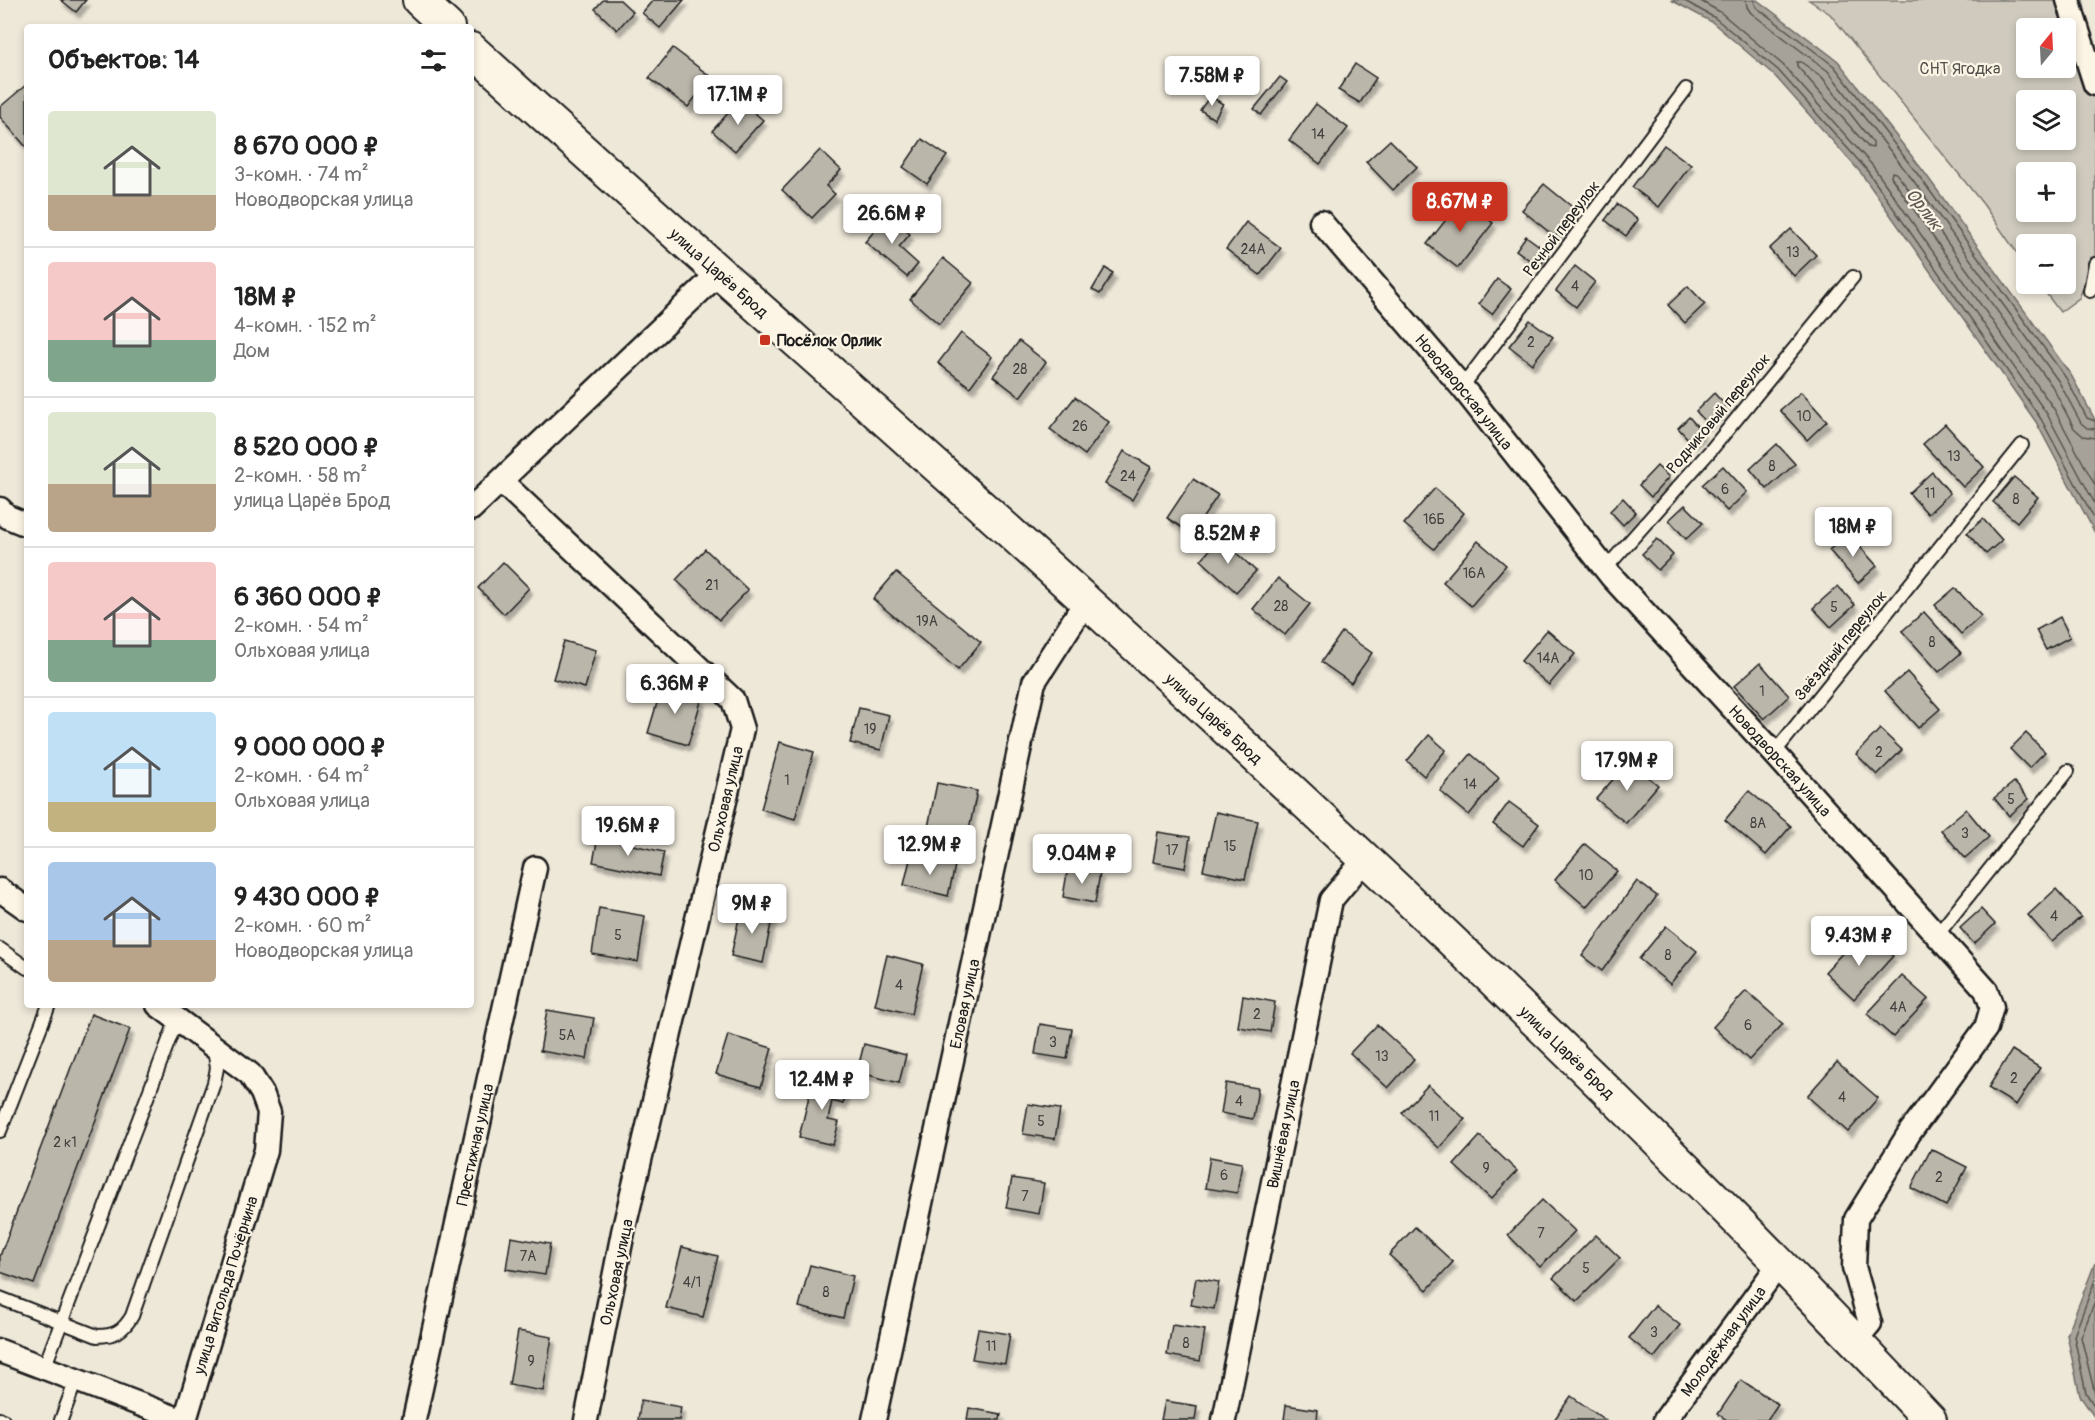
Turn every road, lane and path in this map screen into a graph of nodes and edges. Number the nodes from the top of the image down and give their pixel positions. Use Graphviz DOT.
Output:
graph roads {
  1 [pos="419,0"];
  2 [pos="2068,0"];
  3 [pos="444,24"];
  4 [pos="474,52"];
  5 [pos="2095,84"];
  6 [pos="1686,89"];
  7 [pos="1321,222"];
  8 [pos="2095,264"];
  9 [pos="720,272"];
  10 [pos="1853,277"];
  11 [pos="2090,291"];
  12 [pos="1462,387"];
  13 [pos="2022,445"];
  14 [pos="501,482"];
  15 [pos="474,506"];
  16 [pos="0,509"];
  17 [pos="24,524"];
  18 [pos="1606,568"];
  19 [pos="1086,601"];
  20 [pos="1774,753"];
  21 [pos="2068,771"];
  22 [pos="1365,859"];
  23 [pos="535,868"];
  24 [pos="0,890"];
  25 [pos="24,907"];
  26 [pos="1938,934"];
  27 [pos="0,949"];
  28 [pos="24,966"];
  29 [pos="48,1008"];
  30 [pos="162,1008"];
  31 [pos="177,1019"];
  32 [pos="214,1046"];
  33 [pos="0,1131"];
  34 [pos="1780,1263"];
  35 [pos="0,1298"];
  36 [pos="61,1322"];
  37 [pos="1855,1341"];
  38 [pos="0,1351"];
  39 [pos="44,1368"];
  40 [pos="76,1380"];
  41 [pos="61,1420"];
  42 [pos="183,1420"];
  43 [pos="414,1420"];
  44 [pos="586,1420"];
  45 [pos="874,1420"];
  46 [pos="1224,1420"];
  47 [pos="1665,1420"];
  48 [pos="1930,1420"];
  1 -- 3 [label="street"];
  2 -- 5 [label="street"];
  4 -- 9 [label="street, улица Царёв Брод"];
  6 -- 12 [label="lane, Речной переулок"];
  7 -- 12 [label="street, Новодворская улица"];
  8 -- 11 [label="lane"];
  9 -- 14 [label="street"];
  9 -- 19 [label="street, улица Царёв Брод"];
  10 -- 18 [label="lane, Родниковый переулок"];
  12 -- 18 [label="street, Новодворская улица"];
  13 -- 20 [label="lane, Звёздный переулок"];
  14 -- 15 [label="street"];
  14 -- 44 [label="street, Ольховая улица"];
  16 -- 17 [label="street"];
  18 -- 20 [label="street, Новодворская улица"];
  19 -- 22 [label="street, улица Царёв Брод"];
  19 -- 45 [label="street, Еловая улица"];
  20 -- 26 [label="street, Новодворская улица"];
  21 -- 26 [label="lane"];
  22 -- 34 [label="street, улица Царёв Брод"];
  22 -- 46 [label="street, Вишнёвая улица"];
  23 -- 43 [label="street, Престижная улица"];
  24 -- 25 [label="street"];
  26 -- 37 [label="street, Новодворская улица"];
  27 -- 28 [label="lane"];
  29 -- 33 [label="lane"];
  30 -- 31 [label="street, улица Витольда Почёрнина"];
  31 -- 32 [label="street, улица Витольда Почёрнина"];
  31 -- 36 [label="lane"];
  32 -- 36 [label="lane"];
  32 -- 42 [label="street, улица Витольда Почёрнина"];
  34 -- 37 [label="street, улица Царёв Брод"];
  34 -- 47 [label="street, Молодёжная улица"];
  35 -- 36 [label="lane"];
  36 -- 39 [label="lane"];
  37 -- 48 [label="street, улица Царёв Брод"];
  38 -- 39 [label="street"];
  39 -- 40 [label="street"];
  40 -- 41 [label="lane"];
  40 -- 42 [label="street"];
}
